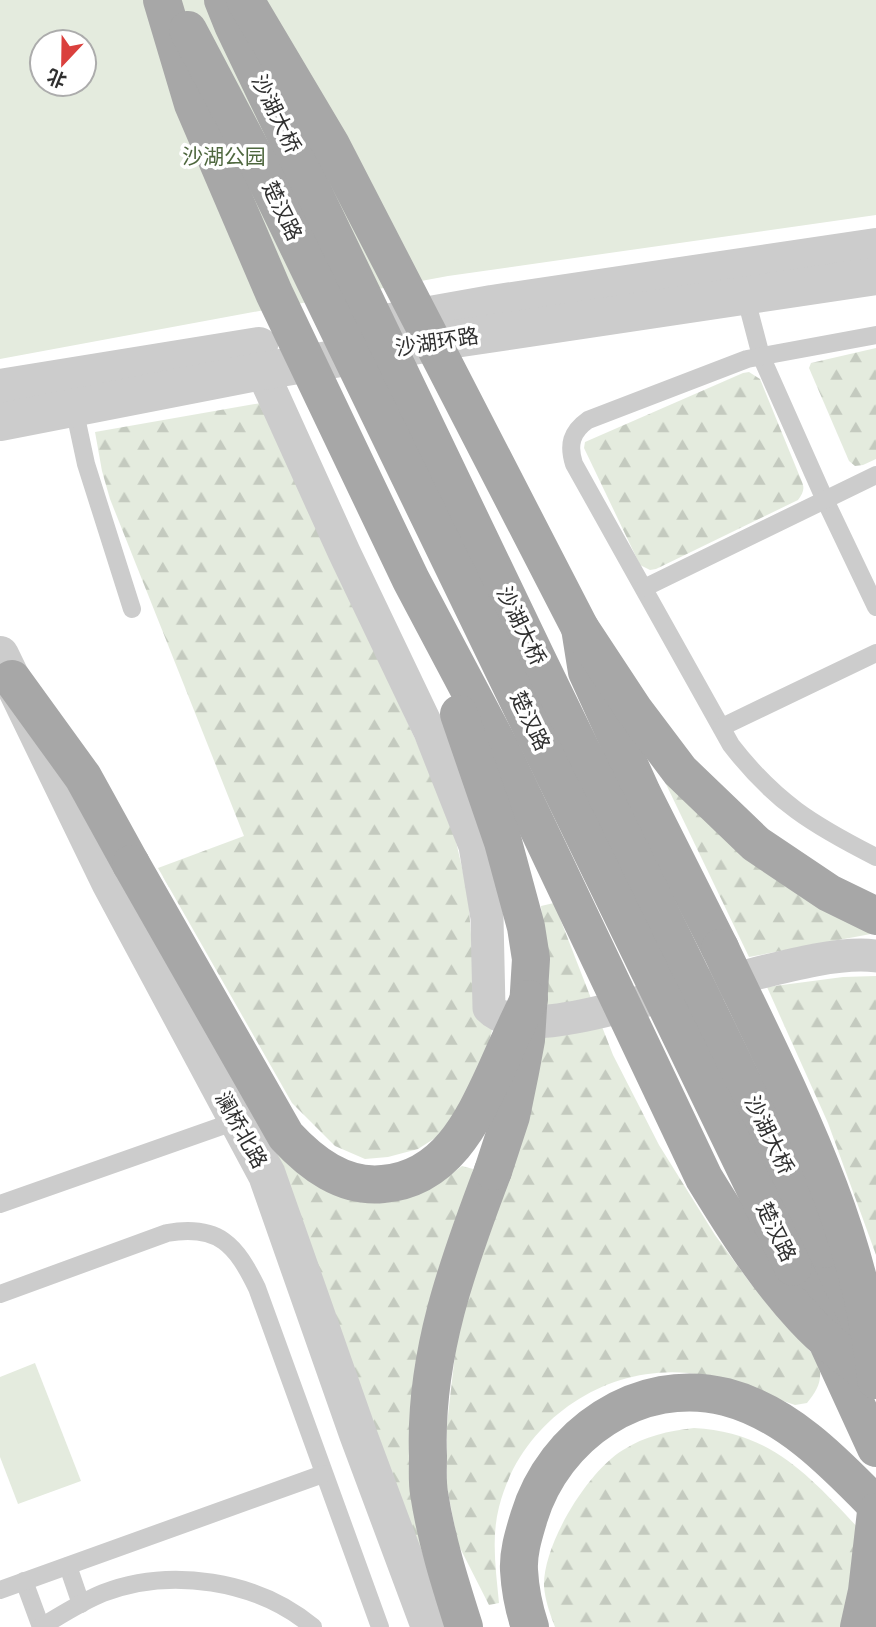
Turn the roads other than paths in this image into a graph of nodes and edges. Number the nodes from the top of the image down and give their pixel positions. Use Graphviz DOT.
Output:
graph roads {
  1 [pos="162,0"];
  2 [pos="173,0"];
  3 [pos="223,0"];
  4 [pos="245,0"];
  5 [pos="876,247"];
  6 [pos="876,276"];
  7 [pos="745,295"];
  8 [pos="876,335"];
  9 [pos="761,356"];
  10 [pos="262,371"];
  11 [pos="0,388"];
  12 [pos="74,408"];
  13 [pos="0,422"];
  14 [pos="876,475"];
  15 [pos="825,500"];
  16 [pos="411,580"];
  17 [pos="644,588"];
  18 [pos="876,607"];
  19 [pos="132,609"];
  20 [pos="580,628"];
  21 [pos="876,653"];
  22 [pos="6,667"];
  23 [pos="722,727"];
  24 [pos="876,857"];
  25 [pos="876,916"];
  26 [pos="876,956"];
  27 [pos="528,999"];
  28 [pos="236,1122"];
  29 [pos="0,1204"];
  30 [pos="809,1258"];
  31 [pos="0,1294"];
  32 [pos="876,1359"];
  33 [pos="876,1380"];
  34 [pos="876,1448"];
  35 [pos="323,1475"];
  36 [pos="876,1505"];
  37 [pos="876,1512"];
  38 [pos="68,1566"];
  39 [pos="24,1581"];
  40 [pos="0,1590"];
  41 [pos="81,1604"];
  42 [pos="41,1627"];
  43 [pos="313,1627"];
  44 [pos="380,1627"];
  45 [pos="430,1627"];
  46 [pos="464,1627"];
  47 [pos="530,1627"];
  48 [pos="859,1627"];
  1 -- 16 [label="main road, bridge"];
  2 -- 30 [label="main road, 楚汉路, bridge"];
  3 -- 30 [label="main road, 沙湖大桥, bridge"];
  4 -- 20 [label="main road, bridge"];
  5 -- 11 [label="street, 沙湖环路"];
  6 -- 7 [label="street, 沙湖环路"];
  7 -- 9 [label="lane"];
  7 -- 10 [label="street, 沙湖环路"];
  8 -- 9 [label="lane"];
  9 -- 15 [label="lane"];
  9 -- 17 [label="lane"];
  10 -- 12 [label="street, 沙湖环路"];
  10 -- 26 [label="street"];
  12 -- 13 [label="street, 沙湖环路"];
  12 -- 19 [label="lane"];
  14 -- 15 [label="lane"];
  15 -- 17 [label="lane"];
  15 -- 18 [label="lane"];
  16 -- 27 [label="main road, bridge"];
  16 -- 33 [label="main road, bridge"];
  17 -- 23 [label="lane"];
  20 -- 25 [label="main road, bridge"];
  20 -- 33 [label="main road, bridge"];
  21 -- 23 [label="lane"];
  22 -- 27 [label="main road, bridge"];
  22 -- 28 [label="street, 澜桥北路"];
  23 -- 24 [label="lane"];
  27 -- 46 [label="main road, bridge"];
  28 -- 29 [label="lane"];
  28 -- 45 [label="street, 澜桥北路"];
  30 -- 32 [label="main road, 楚汉路"];
  30 -- 34 [label="main road, 楚汉路"];
  31 -- 35 [label="lane"];
  35 -- 38 [label="lane"];
  35 -- 44 [label="lane"];
  36 -- 47 [label="main road"];
  37 -- 48 [label="main road"];
  38 -- 39 [label="lane"];
  38 -- 41 [label="lane"];
  39 -- 40 [label="lane"];
  39 -- 42 [label="lane"];
  41 -- 42 [label="lane"];
  41 -- 43 [label="lane"];
}
